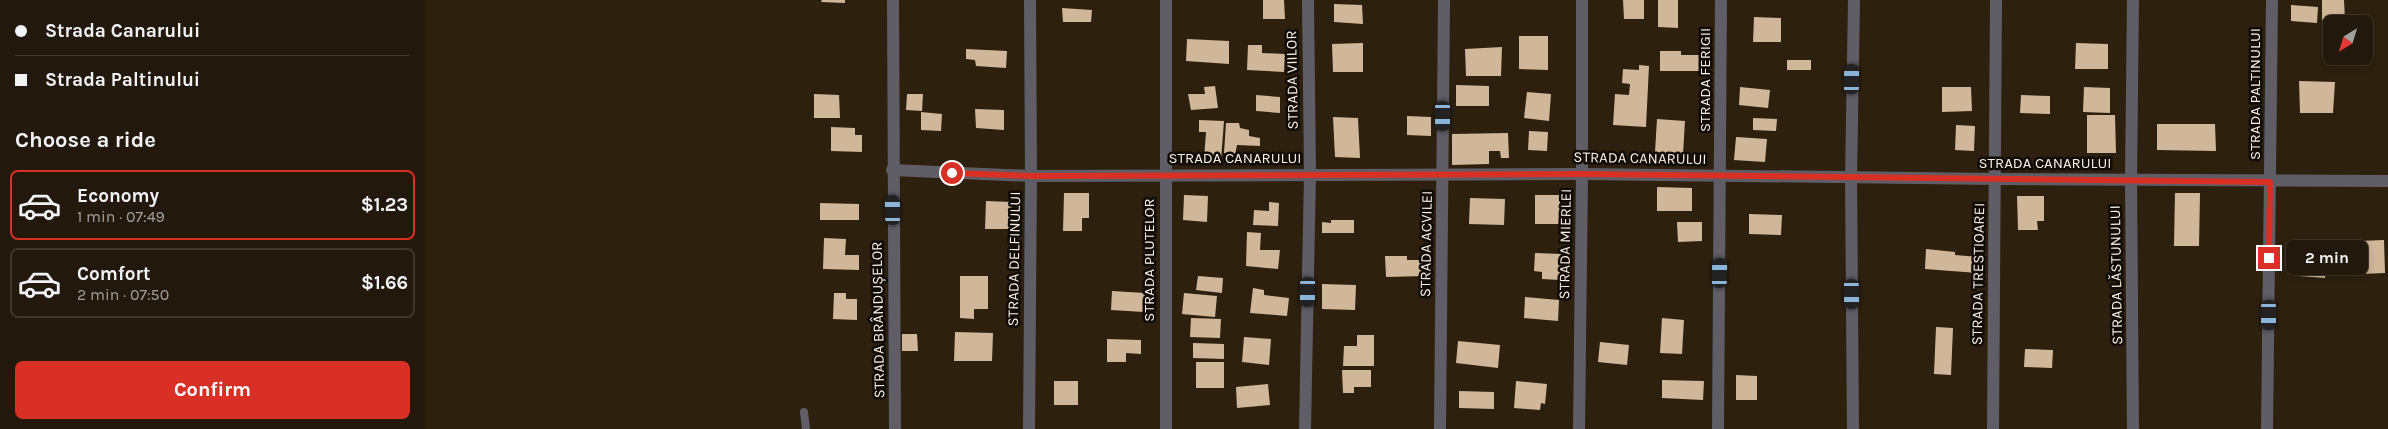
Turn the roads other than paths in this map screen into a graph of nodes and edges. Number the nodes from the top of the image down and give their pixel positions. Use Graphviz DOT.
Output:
graph roads {
  1 [pos="893,0"];
  2 [pos="1030,0"];
  3 [pos="1165,0"];
  4 [pos="1308,0"];
  5 [pos="1444,0"];
  6 [pos="1582,0"];
  7 [pos="1721,0"];
  8 [pos="1854,0"];
  9 [pos="1996,0"];
  10 [pos="2133,0"];
  11 [pos="2272,0"];
  12 [pos="892,170"];
  13 [pos="1443,173"];
  14 [pos="1165,174"];
  15 [pos="1310,174"];
  16 [pos="1582,174"];
  17 [pos="1721,175"];
  18 [pos="1031,176"];
  19 [pos="1851,178"];
  20 [pos="1995,179"];
  21 [pos="2131,179"];
  22 [pos="2388,181"];
  23 [pos="2270,182"];
  24 [pos="804,412"];
  25 [pos="806,429"];
  26 [pos="895,429"];
  27 [pos="1029,429"];
  28 [pos="1166,429"];
  29 [pos="1305,429"];
  30 [pos="1440,429"];
  31 [pos="1579,429"];
  32 [pos="1718,429"];
  33 [pos="1853,429"];
  34 [pos="1993,429"];
  35 [pos="2133,429"];
  36 [pos="2267,429"];
  1 -- 12 [label="street, STRADA BRÂNDUȘELOR"];
  2 -- 18 [label="street, STRADA DELFINULUI"];
  3 -- 14 [label="street, STRADA PLUTELOR"];
  4 -- 15 [label="street, STRADA VIILOR"];
  5 -- 13 [label="street, STRADA ACVILEI"];
  6 -- 16 [label="street, STRADA MIERLEI"];
  7 -- 17 [label="street, STRADA FERIGII"];
  8 -- 19 [label="street"];
  9 -- 20 [label="street, STRADA TRESTIOAREI"];
  10 -- 21 [label="street, STRADA LĂSTUNULUI"];
  11 -- 23 [label="street, STRADA PALTINULUI"];
  12 -- 18 [label="street, STRADA CANARULUI"];
  12 -- 26 [label="street, STRADA BRÂNDUȘELOR"];
  13 -- 15 [label="street, STRADA CANARULUI"];
  13 -- 16 [label="street, STRADA CANARULUI"];
  13 -- 30 [label="street, STRADA ACVILEI"];
  14 -- 15 [label="street, STRADA CANARULUI"];
  14 -- 18 [label="street, STRADA CANARULUI"];
  14 -- 28 [label="street, STRADA PLUTELOR"];
  15 -- 29 [label="street, STRADA VIILOR"];
  16 -- 17 [label="street, STRADA CANARULUI"];
  16 -- 31 [label="street, STRADA MIERLEI"];
  17 -- 19 [label="street, STRADA CANARULUI"];
  17 -- 32 [label="street, STRADA FERIGII"];
  18 -- 27 [label="street, STRADA DELFINULUI"];
  19 -- 20 [label="street, STRADA CANARULUI"];
  19 -- 33 [label="street"];
  20 -- 21 [label="street, STRADA CANARULUI"];
  20 -- 34 [label="street, STRADA TRESTIOAREI"];
  21 -- 23 [label="street, STRADA CANARULUI"];
  21 -- 35 [label="street, STRADA LĂSTUNULUI"];
  22 -- 23 [label="street, STRADA CANARULUI"];
  23 -- 36 [label="street, STRADA PALTINULUI"];
  24 -- 25 [label="lane"];
}
